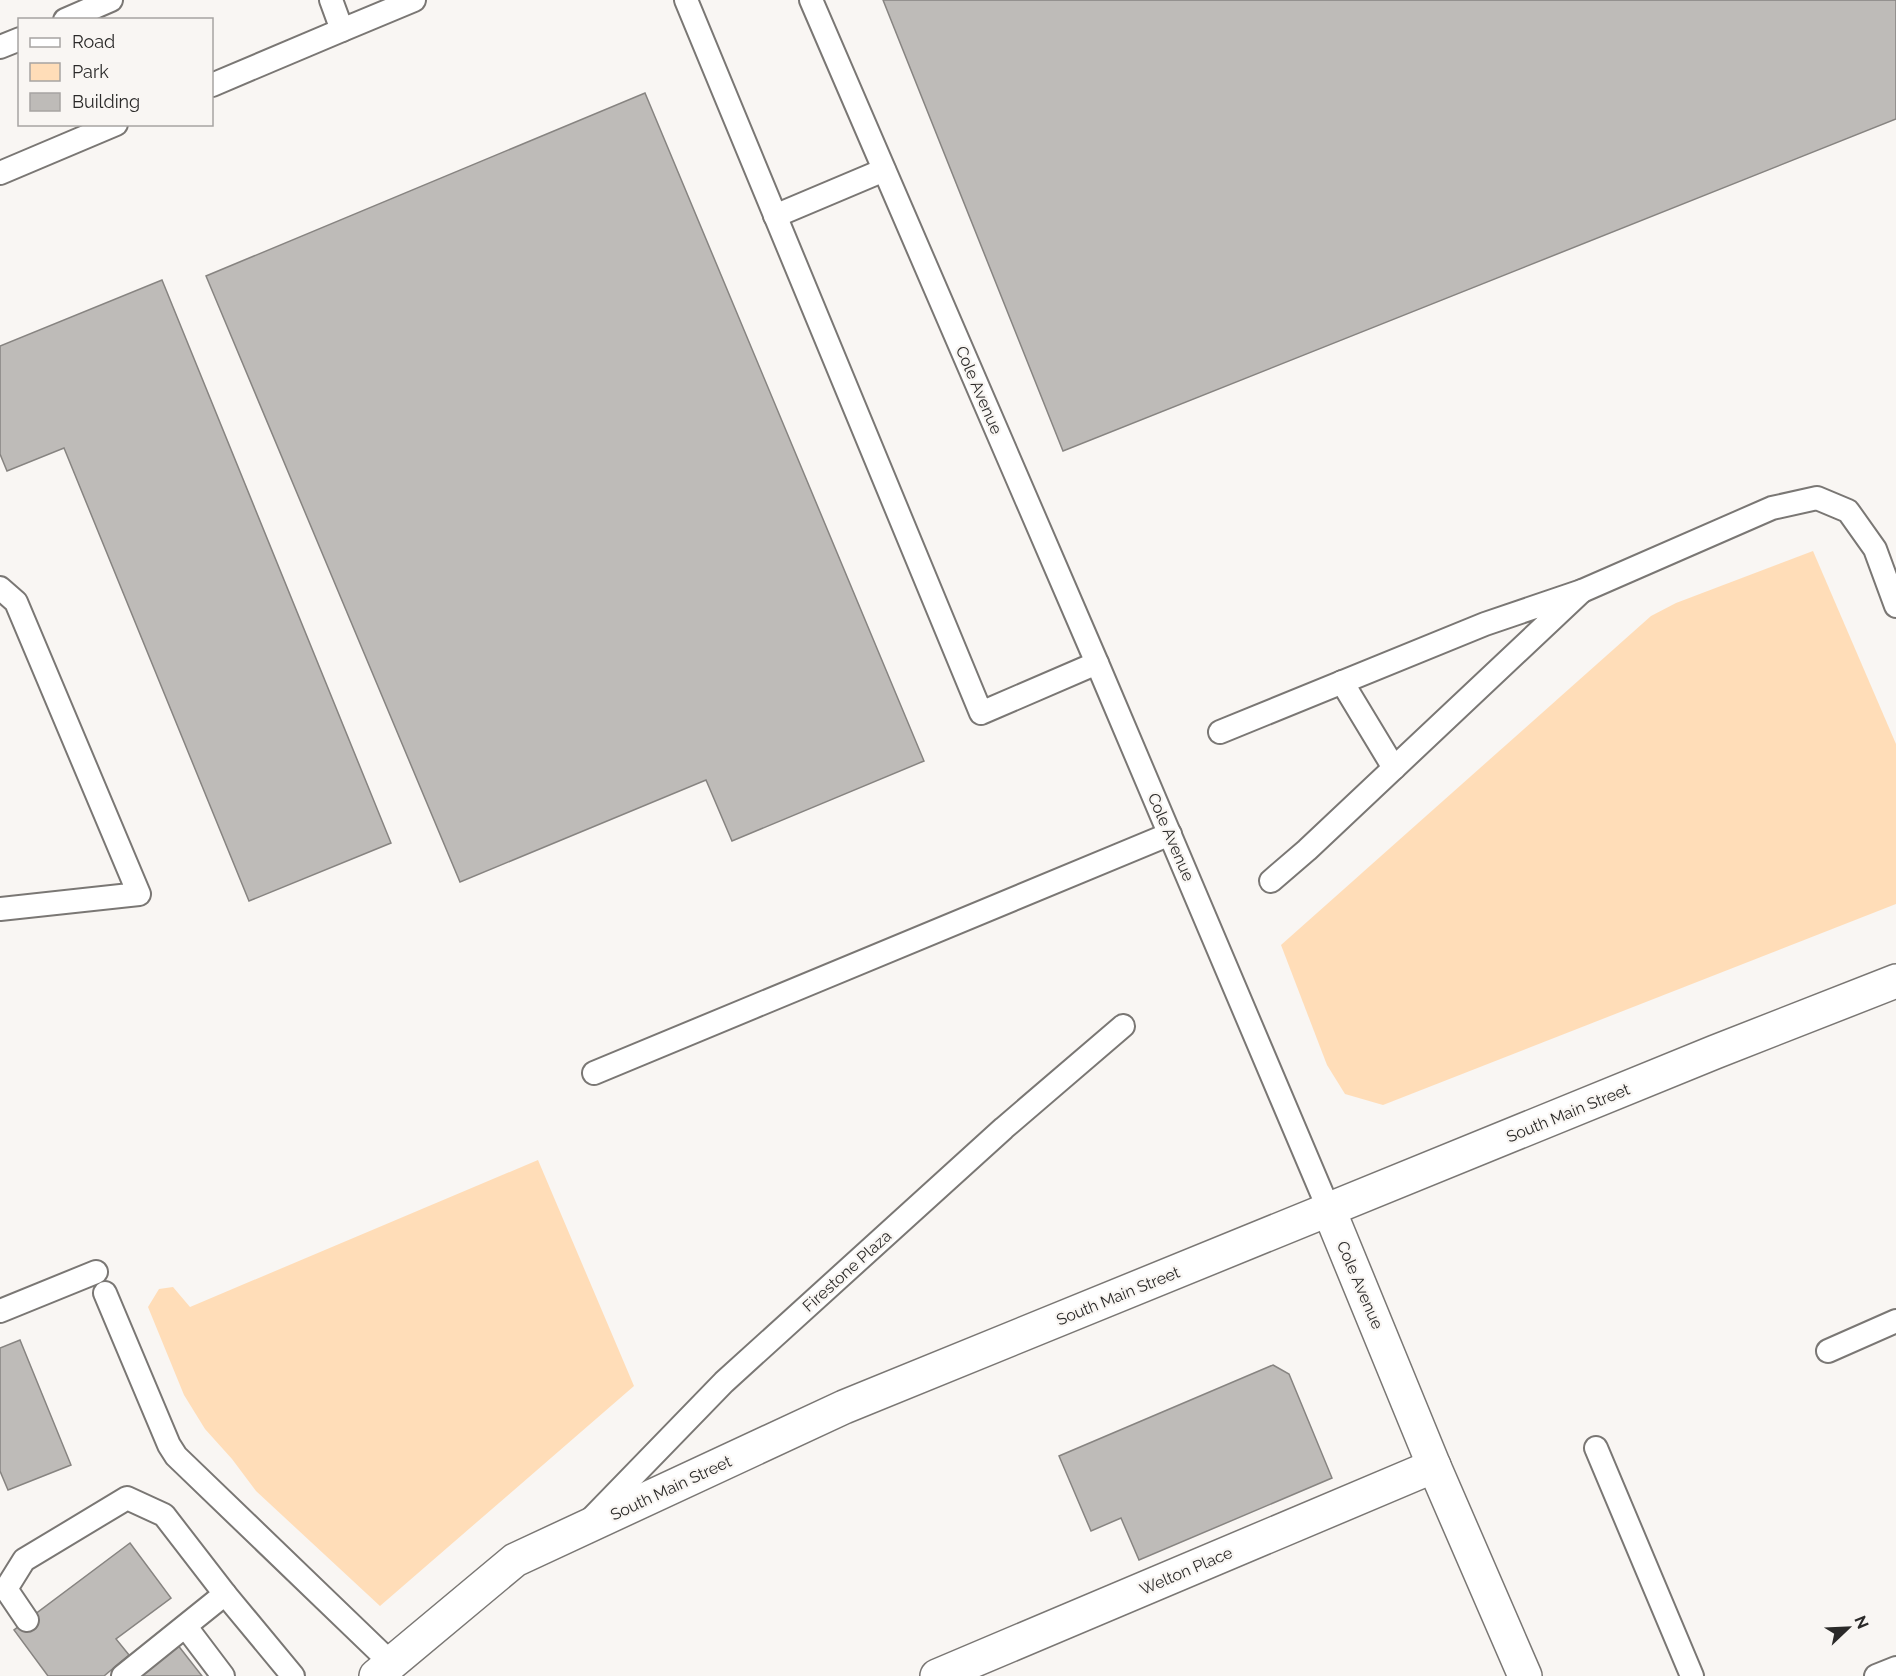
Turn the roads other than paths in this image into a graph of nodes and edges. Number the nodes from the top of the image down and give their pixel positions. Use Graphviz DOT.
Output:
graph roads {
  1 [pos="111,0"];
  2 [pos="331,0"];
  3 [pos="414,0"];
  4 [pos="686,0"];
  5 [pos="811,0"];
  6 [pos="70,18"];
  7 [pos="342,30"];
  8 [pos="18,40"];
  9 [pos="0,47"];
  10 [pos="213,85"];
  11 [pos="111,126"];
  12 [pos="884,170"];
  13 [pos="0,173"];
  14 [pos="775,216"];
  15 [pos="0,588"];
  16 [pos="1582,591"];
  17 [pos="1896,606"];
  18 [pos="1097,663"];
  19 [pos="1342,682"];
  20 [pos="1220,732"];
  21 [pos="1394,768"];
  22 [pos="1170,834"];
  23 [pos="1271,881"];
  24 [pos="0,909"];
  25 [pos="1896,981"];
  26 [pos="1123,1026"];
  27 [pos="594,1072"];
  28 [pos="1329,1210"];
  29 [pos="96,1272"];
  30 [pos="105,1293"];
  31 [pos="0,1311"];
  32 [pos="1896,1321"];
  33 [pos="1828,1351"];
  34 [pos="1596,1448"];
  35 [pos="1434,1466"];
  36 [pos="581,1529"];
  37 [pos="225,1594"];
  38 [pos="27,1620"];
  39 [pos="186,1627"];
  40 [pos="1896,1668"];
  41 [pos="383,1670"];
  42 [pos="288,1674"];
  43 [pos="123,1676"];
  44 [pos="223,1676"];
  45 [pos="937,1676"];
  46 [pos="1525,1676"];
  47 [pos="1692,1676"];
  48 [pos="1876,1676"];
  1 -- 6 [label="lane"];
  2 -- 7 [label="lane"];
  3 -- 7 [label="lane"];
  4 -- 14 [label="lane"];
  5 -- 12 [label="lane, Cole Avenue"];
  7 -- 10 [label="lane"];
  8 -- 9 [label="lane"];
  11 -- 13 [label="lane"];
  12 -- 14 [label="lane"];
  12 -- 18 [label="lane, Cole Avenue"];
  14 -- 18 [label="lane"];
  15 -- 24 [label="lane"];
  16 -- 17 [label="lane"];
  16 -- 19 [label="lane"];
  16 -- 21 [label="lane"];
  18 -- 22 [label="lane, Cole Avenue"];
  19 -- 20 [label="lane"];
  19 -- 21 [label="lane"];
  21 -- 23 [label="lane"];
  22 -- 27 [label="lane"];
  22 -- 28 [label="lane, Cole Avenue"];
  25 -- 28 [label="main road, South Main Street"];
  26 -- 36 [label="lane, Firestone Plaza"];
  28 -- 35 [label="main road, Cole Avenue"];
  28 -- 36 [label="main road, South Main Street"];
  29 -- 31 [label="lane"];
  30 -- 41 [label="lane"];
  32 -- 33 [label="lane"];
  34 -- 47 [label="lane"];
  35 -- 45 [label="main road, Welton Place"];
  35 -- 46 [label="main road, Cole Avenue"];
  36 -- 41 [label="main road, South Main Street"];
  37 -- 38 [label="lane"];
  37 -- 39 [label="lane"];
  37 -- 42 [label="lane"];
  39 -- 43 [label="lane"];
  39 -- 44 [label="lane"];
  40 -- 48 [label="lane"];
}
